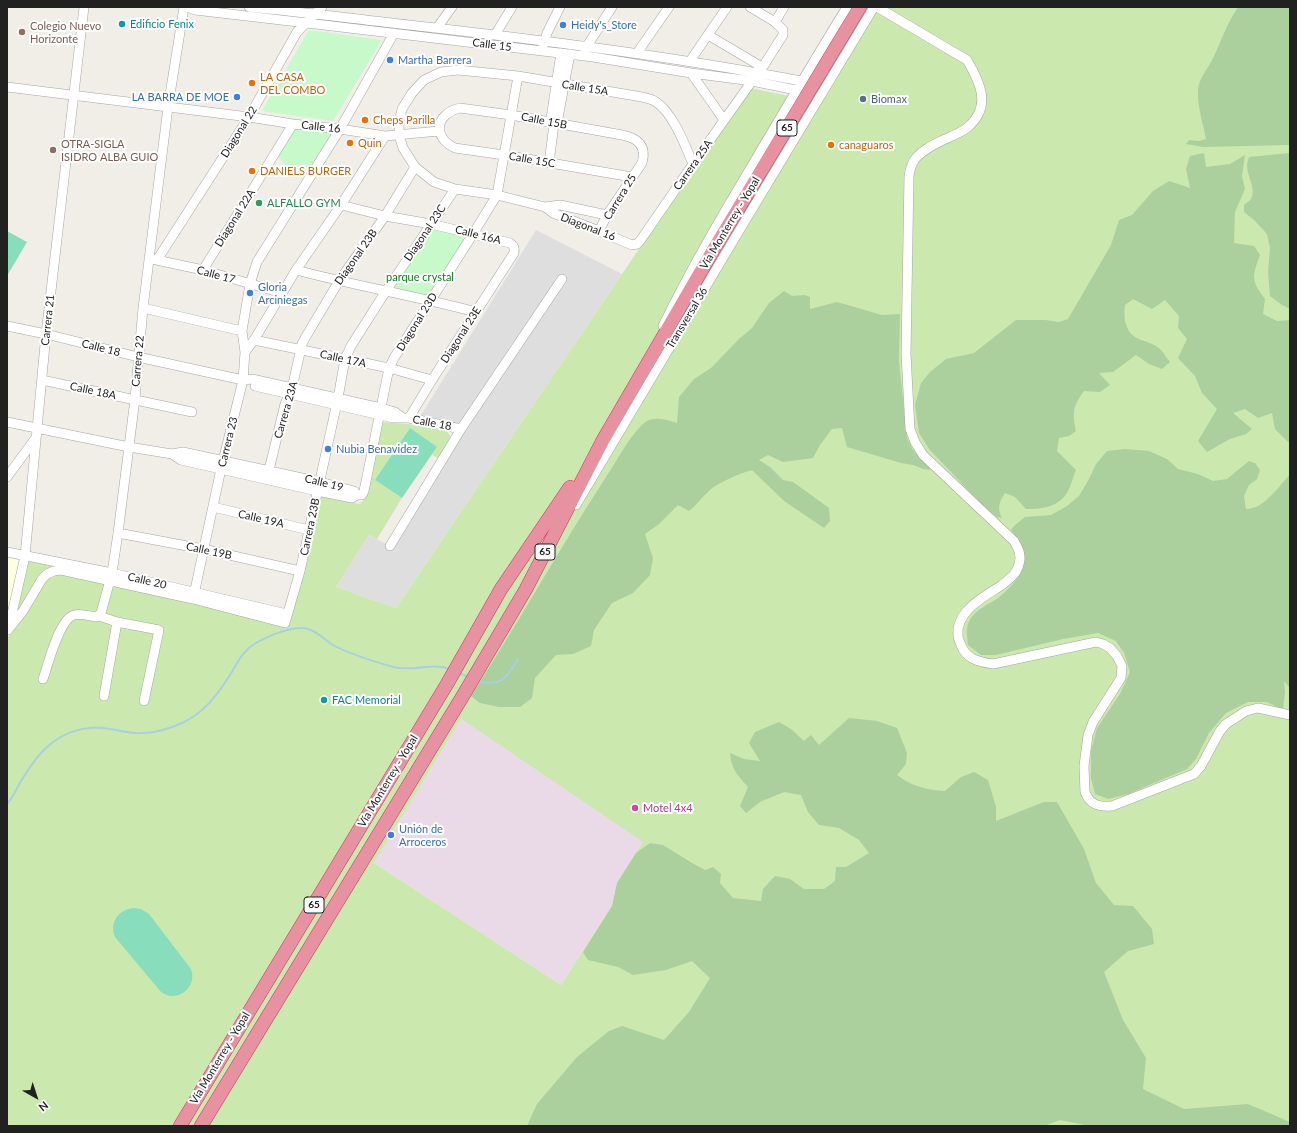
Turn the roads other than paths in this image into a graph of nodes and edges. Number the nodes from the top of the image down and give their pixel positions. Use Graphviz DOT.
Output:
graph roads {
  1 [pos="84,7"];
  2 [pos="184,7"];
  3 [pos="188,7"];
  4 [pos="249,7"];
  5 [pos="452,7"];
  6 [pos="512,7"];
  7 [pos="560,7"];
  8 [pos="612,7"];
  9 [pos="669,7"];
  10 [pos="727,7"];
  11 [pos="750,7"];
  12 [pos="784,7"];
  13 [pos="848,7"];
  14 [pos="860,7"];
  15 [pos="876,7"];
  16 [pos="289,9"];
  17 [pos="320,10"];
  18 [pos="775,22"];
  19 [pos="307,23"];
  20 [pos="437,28"];
  21 [pos="394,33"];
  22 [pos="495,35"];
  23 [pos="708,35"];
  24 [pos="544,41"];
  25 [pos="587,46"];
  26 [pos="543,51"];
  27 [pos="637,53"];
  28 [pos="566,54"];
  29 [pos="583,56"];
  30 [pos="677,59"];
  31 [pos="690,61"];
  32 [pos="673,70"];
  33 [pos="760,70"];
  34 [pos="691,73"];
  35 [pos="518,76"];
  36 [pos="752,81"];
  37 [pos="801,81"];
  38 [pos="560,84"];
  39 [pos="7,87"];
  40 [pos="796,90"];
  41 [pos="73,96"];
  42 [pos="168,107"];
  43 [pos="511,115"];
  44 [pos="249,116"];
  45 [pos="724,120"];
  46 [pos="293,124"];
  47 [pos="554,124"];
  48 [pos="340,129"];
  49 [pos="439,131"];
  50 [pos="399,135"];
  51 [pos="385,136"];
  52 [pos="504,155"];
  53 [pos="549,163"];
  54 [pos="642,163"];
  55 [pos="693,164"];
  56 [pos="415,167"];
  57 [pos="632,178"];
  58 [pos="455,189"];
  59 [pos="496,195"];
  60 [pos="341,205"];
  61 [pos="545,207"];
  62 [pos="607,215"];
  63 [pos="386,216"];
  64 [pos="431,224"];
  65 [pos="599,231"];
  66 [pos="473,234"];
  67 [pos="632,245"];
  68 [pos="514,253"];
  69 [pos="153,260"];
  70 [pos="203,270"];
  71 [pos="296,270"];
  72 [pos="562,279"];
  73 [pos="339,281"];
  74 [pos="250,284"];
  75 [pos="386,291"];
  76 [pos="282,293"];
  77 [pos="430,300"];
  78 [pos="143,308"];
  79 [pos="476,312"];
  80 [pos="7,326"];
  81 [pos="242,331"];
  82 [pos="46,334"];
  83 [pos="254,340"];
  84 [pos="301,350"];
  85 [pos="245,352"];
  86 [pos="138,357"];
  87 [pos="345,359"];
  88 [pos="389,368"];
  89 [pos="42,380"];
  90 [pos="243,380"];
  91 [pos="432,380"];
  92 [pos="634,386"];
  93 [pos="291,391"];
  94 [pos="135,399"];
  95 [pos="338,402"];
  96 [pos="380,411"];
  97 [pos="192,412"];
  98 [pos="406,418"];
  99 [pos="7,422"];
  100 [pos="37,427"];
  101 [pos="461,429"];
  102 [pos="36,438"];
  103 [pos="603,440"];
  104 [pos="129,447"];
  105 [pos="222,465"];
  106 [pos="269,470"];
  107 [pos="7,477"];
  108 [pos="320,482"];
  109 [pos="317,491"];
  110 [pos="357,495"];
  111 [pos="212,507"];
  112 [pos="309,530"];
  113 [pos="118,533"];
  114 [pos="390,546"];
  115 [pos="203,549"];
  116 [pos="7,552"];
  117 [pos="25,556"];
  118 [pos="300,570"];
  119 [pos="111,577"];
  120 [pos="526,589"];
  121 [pos="194,595"];
  122 [pos="99,616"];
  123 [pos="286,619"];
  124 [pos="118,622"];
  125 [pos="8,631"];
  126 [pos="43,679"];
  127 [pos="104,696"];
  128 [pos="144,701"];
  129 [pos="1290,715"];
  130 [pos="180,1126"];
  131 [pos="201,1126"];
  1 -- 41 [label="street, Carrera 21"];
  2 -- 42 [label="street, Carrera 22"];
  3 -- 19 [label="street, Calle 15"];
  4 -- 16 [label="street, Calle 15"];
  5 -- 20 [label="street"];
  6 -- 22 [label="street"];
  7 -- 24 [label="street"];
  8 -- 25 [label="street"];
  9 -- 27 [label="street"];
  10 -- 23 [label="street"];
  11 -- 18 [label="street"];
  12 -- 18 [label="street"];
  13 -- 37 [label="street, Transversal 36 / 65"];
  14 -- 92 [label="highway, Vía Monterrey - Yopal / 65"];
  15 -- 120 [label="street, Transversal 36 / 65"];
  15 -- 129 [label="street"];
  16 -- 17 [label="street, Calle 15"];
  17 -- 19 [label="street, Diagonal 22"];
  17 -- 20 [label="street, Calle 15"];
  18 -- 33 [label="street"];
  19 -- 21 [label="street, Calle 15"];
  19 -- 44 [label="street, Diagonal 22"];
  20 -- 22 [label="street, Calle 15"];
  21 -- 26 [label="street, Calle 15"];
  21 -- 48 [label="street, Carrera 23"];
  22 -- 24 [label="street, Calle 15"];
  23 -- 31 [label="street"];
  23 -- 33 [label="street"];
  24 -- 25 [label="street, Calle 15"];
  24 -- 26 [label="street"];
  25 -- 27 [label="street, Calle 15"];
  25 -- 29 [label="street"];
  26 -- 28 [label="street, Calle 15"];
  27 -- 30 [label="street, Calle 15"];
  28 -- 29 [label="street, Calle 15"];
  28 -- 38 [label="street"];
  29 -- 32 [label="street, Calle 15"];
  30 -- 31 [label="street, Calle 15"];
  30 -- 32 [label="street"];
  31 -- 33 [label="street, Calle 15"];
  32 -- 34 [label="street, Calle 15"];
  33 -- 37 [label="street, Calle 15"];
  34 -- 36 [label="street, Calle 15"];
  34 -- 45 [label="street"];
  35 -- 38 [label="street, Calle 15A"];
  35 -- 43 [label="street, Diagonal 23D"];
  35 -- 50 [label="street, Calle 15A"];
  36 -- 40 [label="street, Calle 15"];
  36 -- 45 [label="street, Carrera 25A"];
  37 -- 40 [label="street, Transversal 36 / 65"];
  38 -- 47 [label="street"];
  38 -- 55 [label="street, Calle 15A"];
  39 -- 41 [label="street, Calle 16"];
  40 -- 92 [label="street, Transversal 36 / 65"];
  41 -- 42 [label="street, Calle 16"];
  41 -- 82 [label="street, Carrera 21"];
  42 -- 44 [label="street, Calle 16"];
  42 -- 69 [label="street, Carrera 22"];
  43 -- 47 [label="street, Calle 15B"];
  43 -- 49 [label="street, Calle 15B"];
  43 -- 52 [label="street, Diagonal 23D"];
  44 -- 46 [label="street, Calle 16"];
  44 -- 69 [label="street, Diagonal 22"];
  45 -- 55 [label="street, Carrera 25A"];
  46 -- 48 [label="street, Calle 16"];
  46 -- 70 [label="street, Diagonal 22A"];
  47 -- 53 [label="street"];
  47 -- 54 [label="street, Calle 15B"];
  48 -- 51 [label="street, Calle 16"];
  48 -- 74 [label="street, Carrera 23"];
  49 -- 50 [label="street, Calle 16"];
  49 -- 52 [label="street, Calle 15C"];
  50 -- 51 [label="street, Calle 16"];
  50 -- 56 [label="street"];
  51 -- 60 [label="street"];
  52 -- 53 [label="street, Calle 15C"];
  52 -- 59 [label="street, Diagonal 23D"];
  53 -- 57 [label="street, Calle 15C"];
  54 -- 57 [label="street, Carrera 25"];
  55 -- 67 [label="street, Carrera 25A"];
  56 -- 58 [label="street"];
  56 -- 63 [label="street, Diagonal 23B"];
  57 -- 62 [label="street, Carrera 25"];
  58 -- 59 [label="street"];
  58 -- 64 [label="street, Diagonal 23C"];
  59 -- 61 [label="street"];
  59 -- 66 [label="street, Diagonal 23D"];
  60 -- 63 [label="street, Calle 16A"];
  60 -- 71 [label="street"];
  61 -- 62 [label="street"];
  61 -- 65 [label="street, Diagonal 16"];
  62 -- 65 [label="street, Carrera 25"];
  63 -- 64 [label="street, Calle 16A"];
  63 -- 73 [label="street, Diagonal 23B"];
  64 -- 66 [label="street, Calle 16A"];
  64 -- 75 [label="street, Diagonal 23C"];
  65 -- 67 [label="street, Diagonal 16"];
  66 -- 68 [label="street, Calle 16A"];
  66 -- 77 [label="street, Diagonal 23D"];
  68 -- 79 [label="street, Diagonal 23E"];
  69 -- 70 [label="street, Calle 17"];
  69 -- 78 [label="street, Carrera 22"];
  70 -- 74 [label="street, Calle 17"];
  71 -- 73 [label="street"];
  71 -- 76 [label="street"];
  72 -- 101 [label="street"];
  73 -- 75 [label="street"];
  73 -- 84 [label="street, Diagonal 23B"];
  74 -- 76 [label="street, Calle 17"];
  74 -- 81 [label="street, Carrera 23"];
  75 -- 77 [label="street"];
  75 -- 87 [label="street, Diagonal 23C"];
  76 -- 83 [label="street"];
  77 -- 79 [label="street"];
  77 -- 88 [label="street, Diagonal 23D"];
  78 -- 81 [label="street"];
  78 -- 86 [label="street, Carrera 22"];
  79 -- 91 [label="street, Diagonal 23E"];
  80 -- 82 [label="street, Calle 18"];
  81 -- 85 [label="street, Carrera 23"];
  82 -- 86 [label="street, Calle 18"];
  82 -- 89 [label="street, Carrera 21"];
  83 -- 84 [label="street, Calle 17A"];
  83 -- 85 [label="street"];
  84 -- 87 [label="street, Calle 17A"];
  84 -- 93 [label="street, Carrera 23A"];
  85 -- 90 [label="street, Carrera 23"];
  86 -- 90 [label="street, Calle 18"];
  86 -- 94 [label="street, Carrera 22"];
  87 -- 88 [label="street, Calle 17A"];
  87 -- 95 [label="street, Carrera 23B"];
  88 -- 91 [label="street, Calle 17A"];
  88 -- 96 [label="street, Diagonal 23D"];
  89 -- 94 [label="street, Calle 18A"];
  89 -- 100 [label="street, Carrera 21"];
  90 -- 93 [label="street, Calle 18"];
  90 -- 105 [label="street, Carrera 23"];
  91 -- 98 [label="street, Diagonal 23E"];
  92 -- 103 [label="highway, Vía Monterrey - Yopal / 65"];
  93 -- 95 [label="street, Calle 18"];
  93 -- 106 [label="street, Carrera 23A"];
  94 -- 97 [label="street, Calle 18A"];
  94 -- 104 [label="street, Carrera 22"];
  95 -- 96 [label="street, Calle 18"];
  95 -- 108 [label="street, Carrera 23B"];
  96 -- 98 [label="street, Calle 18"];
  96 -- 110 [label="street, Diagonal 23D"];
  98 -- 101 [label="street, Calle 18"];
  99 -- 100 [label="street, Calle 19"];
  100 -- 102 [label="street, Carrera 21"];
  100 -- 104 [label="street, Calle 19"];
  101 -- 114 [label="street"];
  102 -- 107 [label="street"];
  102 -- 117 [label="street, Carrera 21"];
  103 -- 120 [label="highway, Vía Monterrey - Yopal / 65"];
  103 -- 130 [label="highway, Vía Monterrey - Yopal / 65"];
  104 -- 105 [label="street, Calle 19"];
  104 -- 113 [label="street, Carrera 22"];
  105 -- 106 [label="street, Calle 19"];
  105 -- 109 [label="street, Calle 19"];
  105 -- 111 [label="street, Carrera 23"];
  106 -- 108 [label="street, Calle 19"];
  108 -- 109 [label="street, Carrera 23B"];
  108 -- 110 [label="street, Calle 19"];
  109 -- 110 [label="street, Calle 19"];
  109 -- 112 [label="street, Carrera 23B"];
  111 -- 112 [label="street, Calle 19A"];
  111 -- 115 [label="street, Carrera 23"];
  112 -- 118 [label="street, Carrera 23B"];
  113 -- 115 [label="street, Calle 19B"];
  113 -- 119 [label="street, Carrera 22"];
  115 -- 118 [label="street, Calle 19B"];
  115 -- 121 [label="street, Carrera 23"];
  116 -- 117 [label="street, Calle 20"];
  117 -- 119 [label="street, Calle 20"];
  117 -- 125 [label="street, Carrera 21"];
  118 -- 123 [label="street, Carrera 23B"];
  119 -- 121 [label="street, Calle 20"];
  119 -- 122 [label="street, Carrera 22"];
  119 -- 125 [label="street"];
  120 -- 131 [label="highway, Vía Monterrey - Yopal / 65"];
  121 -- 123 [label="street, Calle 20"];
  122 -- 124 [label="street"];
  122 -- 126 [label="street"];
  124 -- 127 [label="street"];
  124 -- 128 [label="street"];
}
